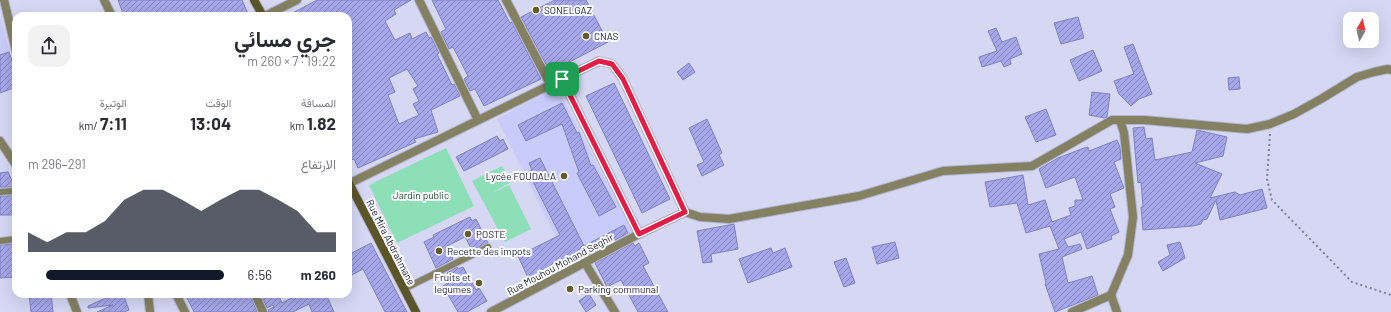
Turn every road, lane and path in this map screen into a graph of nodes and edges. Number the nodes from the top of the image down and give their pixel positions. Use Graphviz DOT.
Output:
graph roads {
  1 [pos="4,0"];
  2 [pos="104,0"];
  3 [pos="254,0"];
  4 [pos="297,0"];
  5 [pos="419,0"];
  6 [pos="506,0"];
  7 [pos="110,12"];
  8 [pos="262,12"];
  9 [pos="272,12"];
  10 [pos="12,33"];
  11 [pos="1391,70"];
  12 [pos="562,79"];
  13 [pos="550,84"];
  14 [pos="478,120"];
  15 [pos="1120,120"];
  16 [pos="1270,124"];
  17 [pos="0,141"];
  18 [pos="12,159"];
  19 [pos="352,181"];
  20 [pos="12,191"];
  21 [pos="352,191"];
  22 [pos="0,192"];
  23 [pos="685,212"];
  24 [pos="639,234"];
  25 [pos="12,240"];
  26 [pos="0,241"];
  27 [pos="488,247"];
  28 [pos="584,263"];
  29 [pos="404,289"];
  30 [pos="1111,295"];
  31 [pos="1391,295"];
  32 [pos="72,298"];
  33 [pos="148,298"];
  34 [pos="178,298"];
  35 [pos="257,298"];
  36 [pos="77,312"];
  37 [pos="150,312"];
  38 [pos="185,312"];
  39 [pos="264,312"];
  40 [pos="416,312"];
  41 [pos="491,312"];
  42 [pos="615,312"];
  43 [pos="1072,312"];
  44 [pos="1117,312"];
  1 -- 10 [label="street"];
  2 -- 7 [label="street"];
  3 -- 8 [label="main road"];
  4 -- 9 [label="street"];
  5 -- 14 [label="street"];
  6 -- 13 [label="street"];
  11 -- 16 [label="street"];
  12 -- 13 [label="street"];
  12 -- 23 [label="street"];
  12 -- 24 [label="street"];
  13 -- 14 [label="street"];
  14 -- 19 [label="street"];
  15 -- 16 [label="street"];
  15 -- 23 [label="street"];
  15 -- 30 [label="street"];
  16 -- 31 [label="path"];
  17 -- 18 [label="street"];
  20 -- 22 [label="lane"];
  21 -- 29 [label="main road, Rue Mira Abdrahmane"];
  23 -- 24 [label="street, Rue Mouhou Mohand Seghir"];
  24 -- 28 [label="street, Rue Mouhou Mohand Seghir"];
  25 -- 26 [label="lane"];
  27 -- 29 [label="lane"];
  28 -- 41 [label="street, Rue Mouhou Mohand Seghir"];
  28 -- 42 [label="street"];
  29 -- 40 [label="main road, Rue Mira Abdrahmane"];
  30 -- 43 [label="street"];
  30 -- 44 [label="street"];
  32 -- 36 [label="street"];
  33 -- 37 [label="street"];
  34 -- 38 [label="street"];
  35 -- 39 [label="street"];
}
